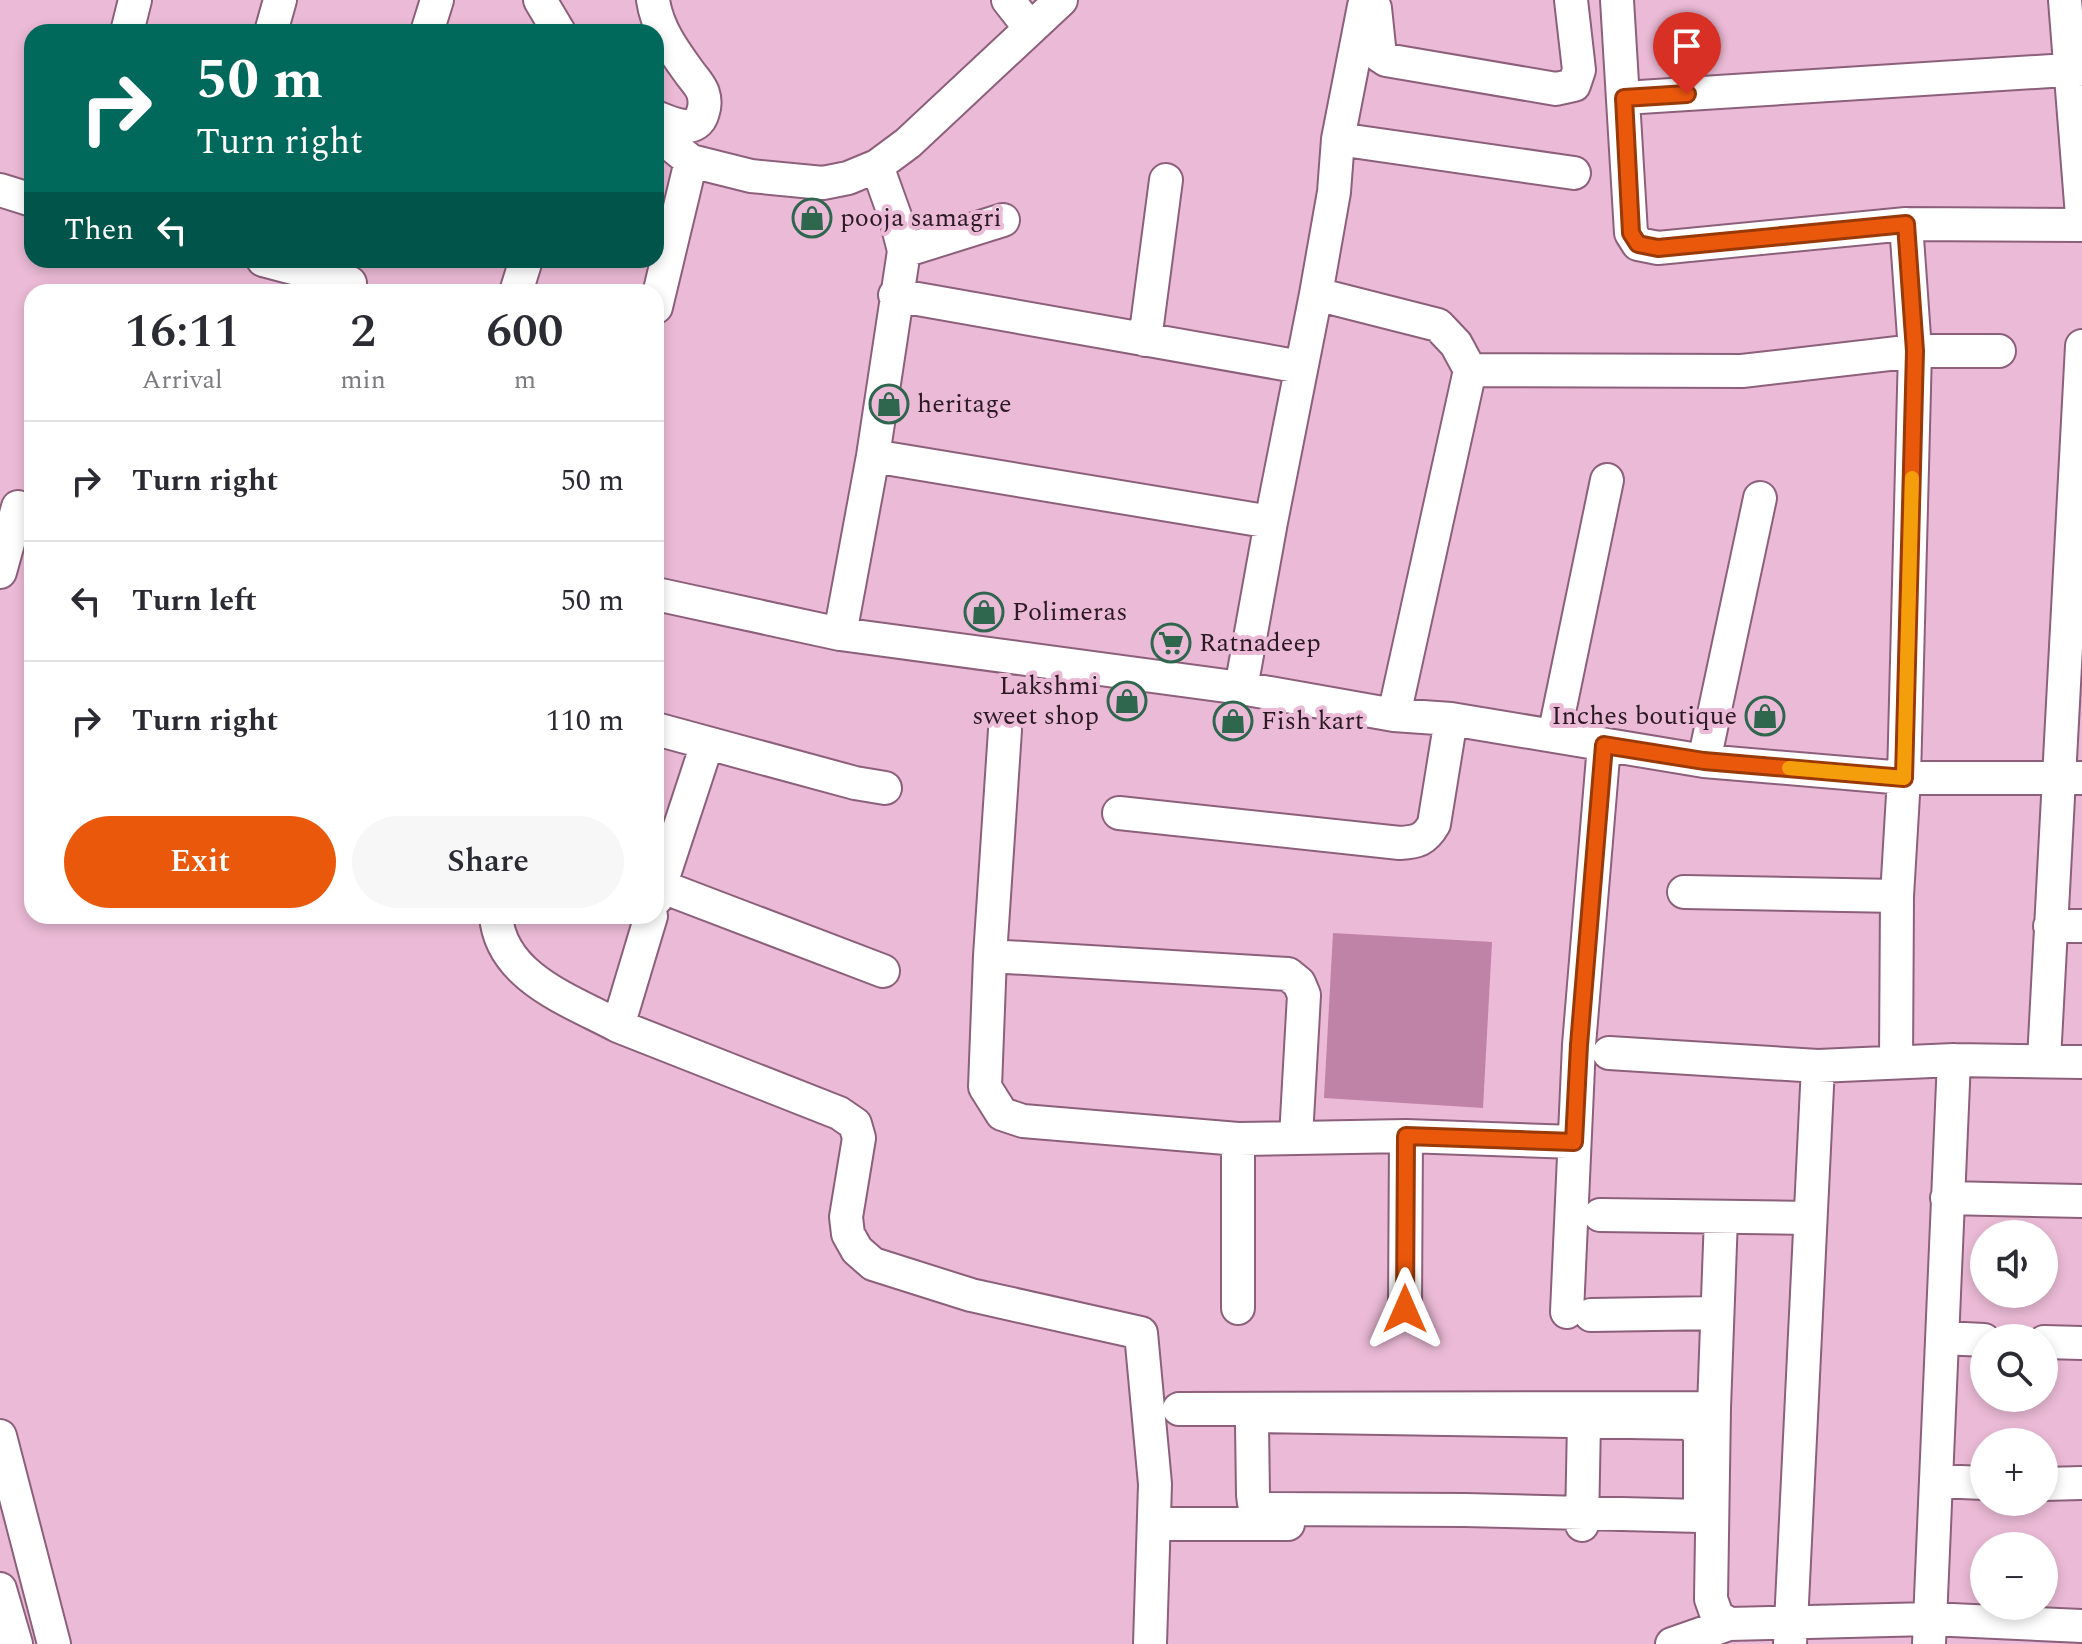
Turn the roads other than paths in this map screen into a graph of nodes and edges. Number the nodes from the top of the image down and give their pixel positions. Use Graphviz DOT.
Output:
graph roads {
  1 [pos="135,0"];
  2 [pos="280,0"];
  3 [pos="437,0"];
  4 [pos="540,0"];
  5 [pos="653,0"];
  6 [pos="1008,0"];
  7 [pos="1061,0"];
  8 [pos="1368,0"];
  9 [pos="1375,0"];
  10 [pos="1571,0"];
  11 [pos="1617,0"];
  12 [pos="2065,0"];
  13 [pos="129,24"];
  14 [pos="273,24"];
  15 [pos="430,24"];
  16 [pos="554,24"];
  17 [pos="659,24"];
  18 [pos="1030,28"];
  19 [pos="664,34"];
  20 [pos="2076,69"];
  21 [pos="1624,98"];
  22 [pos="664,120"];
  23 [pos="664,139"];
  24 [pos="1338,139"];
  25 [pos="691,161"];
  26 [pos="877,166"];
  27 [pos="1574,173"];
  28 [pos="1166,180"];
  29 [pos="0,190"];
  30 [pos="24,198"];
  31 [pos="2082,216"];
  32 [pos="1003,220"];
  33 [pos="1906,224"];
  34 [pos="2082,225"];
  35 [pos="664,240"];
  36 [pos="904,251"];
  37 [pos="302,268"];
  38 [pos="351,278"];
  39 [pos="1316,294"];
  40 [pos="895,295"];
  41 [pos="1145,340"];
  42 [pos="2082,346"];
  43 [pos="1915,351"];
  44 [pos="1999,351"];
  45 [pos="1301,367"];
  46 [pos="1470,370"];
  47 [pos="873,456"];
  48 [pos="1607,480"];
  49 [pos="1760,498"];
  50 [pos="17,507"];
  51 [pos="1271,522"];
  52 [pos="0,572"];
  53 [pos="664,596"];
  54 [pos="840,634"];
  55 [pos="2074,634"];
  56 [pos="1241,688"];
  57 [pos="1394,715"];
  58 [pos="1451,719"];
  59 [pos="1005,730"];
  60 [pos="664,731"];
  61 [pos="1554,736"];
  62 [pos="707,744"];
  63 [pos="1604,745"];
  64 [pos="1704,761"];
  65 [pos="1904,778"];
  66 [pos="2070,778"];
  67 [pos="885,788"];
  68 [pos="1119,813"];
  69 [pos="664,876"];
  70 [pos="1684,892"];
  71 [pos="1897,896"];
  72 [pos="664,903"];
  73 [pos="498,924"];
  74 [pos="649,924"];
  75 [pos="2050,926"];
  76 [pos="2082,926"];
  77 [pos="990,956"];
  78 [pos="883,971"];
  79 [pos="618,1026"];
  80 [pos="1609,1053"];
  81 [pos="1954,1060"];
  82 [pos="2044,1060"];
  83 [pos="1896,1062"];
  84 [pos="2082,1062"];
  85 [pos="1818,1066"];
  86 [pos="1406,1136"];
  87 [pos="1296,1137"];
  88 [pos="1238,1139"];
  89 [pos="1574,1142"];
  90 [pos="1947,1198"];
  91 [pos="2082,1201"];
  92 [pos="1600,1215"];
  93 [pos="1721,1217"];
  94 [pos="1810,1218"];
  95 [pos="1238,1308"];
  96 [pos="1405,1309"];
  97 [pos="1717,1313"];
  98 [pos="1944,1338"];
  99 [pos="1970,1339"];
  100 [pos="2058,1342"];
  101 [pos="2082,1343"];
  102 [pos="1714,1408"];
  103 [pos="1179,1409"];
  104 [pos="1584,1421"];
  105 [pos="0,1436"];
  106 [pos="1938,1481"];
  107 [pos="1970,1482"];
  108 [pos="2082,1483"];
  109 [pos="2058,1484"];
  110 [pos="1465,1518"];
  111 [pos="1583,1520"];
  112 [pos="1703,1523"];
  113 [pos="1155,1524"];
  114 [pos="0,1589"];
  115 [pos="1729,1624"];
  116 [pos="2082,1626"];
  117 [pos="1930,1632"];
  118 [pos="1790,1634"];
  119 [pos="16,1644"];
  120 [pos="54,1644"];
  121 [pos="1150,1644"];
  122 [pos="1672,1644"];
  1 -- 13 [label="street"];
  2 -- 14 [label="street"];
  3 -- 15 [label="street"];
  4 -- 16 [label="street"];
  5 -- 17 [label="street"];
  6 -- 18 [label="street"];
  7 -- 18 [label="street"];
  8 -- 24 [label="street"];
  9 -- 10 [label="street"];
  11 -- 21 [label="street"];
  12 -- 20 [label="street"];
  18 -- 26 [label="street"];
  19 -- 22 [label="street"];
  20 -- 21 [label="street"];
  20 -- 31 [label="street"];
  21 -- 33 [label="street"];
  23 -- 25 [label="street"];
  24 -- 27 [label="street"];
  24 -- 39 [label="street"];
  25 -- 26 [label="street"];
  25 -- 35 [label="street"];
  26 -- 36 [label="street"];
  28 -- 41 [label="street"];
  29 -- 30 [label="street"];
  32 -- 36 [label="street"];
  33 -- 34 [label="street"];
  33 -- 43 [label="street"];
  36 -- 40 [label="street"];
  37 -- 38 [label="street"];
  39 -- 45 [label="street"];
  39 -- 46 [label="street"];
  40 -- 41 [label="street"];
  40 -- 47 [label="street"];
  41 -- 45 [label="street"];
  42 -- 55 [label="street"];
  43 -- 44 [label="street"];
  43 -- 46 [label="street"];
  43 -- 65 [label="street"];
  45 -- 51 [label="street"];
  46 -- 57 [label="street"];
  47 -- 51 [label="street"];
  47 -- 54 [label="street"];
  48 -- 61 [label="street"];
  49 -- 64 [label="street"];
  50 -- 52 [label="street"];
  51 -- 56 [label="street"];
  53 -- 54 [label="street"];
  54 -- 56 [label="street"];
  55 -- 66 [label="street"];
  56 -- 57 [label="street"];
  57 -- 58 [label="street"];
  58 -- 61 [label="street"];
  58 -- 68 [label="street"];
  59 -- 77 [label="street"];
  60 -- 62 [label="street"];
  61 -- 63 [label="street"];
  62 -- 67 [label="street"];
  62 -- 69 [label="street"];
  63 -- 64 [label="street"];
  63 -- 89 [label="street"];
  64 -- 65 [label="street"];
  65 -- 66 [label="street"];
  65 -- 71 [label="street"];
  66 -- 75 [label="street"];
  70 -- 71 [label="street"];
  71 -- 83 [label="street"];
  72 -- 78 [label="street"];
  73 -- 79 [label="street"];
  74 -- 79 [label="street"];
  75 -- 76 [label="street"];
  75 -- 82 [label="street"];
  77 -- 87 [label="street"];
  77 -- 88 [label="street"];
  79 -- 113 [label="street"];
  80 -- 85 [label="street"];
  81 -- 82 [label="street"];
  81 -- 83 [label="street"];
  81 -- 90 [label="street"];
  82 -- 84 [label="street"];
  83 -- 85 [label="street"];
  85 -- 94 [label="street"];
  86 -- 87 [label="street"];
  86 -- 89 [label="street"];
  86 -- 96 [label="street"];
  87 -- 88 [label="street"];
  88 -- 95 [label="street"];
  89 -- 97 [label="street"];
  90 -- 91 [label="street"];
  90 -- 98 [label="street"];
  92 -- 93 [label="street"];
  93 -- 94 [label="street"];
  93 -- 97 [label="street"];
  94 -- 118 [label="street"];
  97 -- 102 [label="street"];
  98 -- 99 [label="street"];
  98 -- 106 [label="street"];
  100 -- 101 [label="street"];
  102 -- 103 [label="street"];
  102 -- 112 [label="street"];
  104 -- 110 [label="street"];
  104 -- 111 [label="street"];
  104 -- 112 [label="street"];
  105 -- 120 [label="street"];
  106 -- 107 [label="street"];
  106 -- 117 [label="street"];
  108 -- 109 [label="street"];
  110 -- 111 [label="street"];
  110 -- 113 [label="street"];
  111 -- 112 [label="street"];
  112 -- 115 [label="street"];
  113 -- 121 [label="street"];
  114 -- 119 [label="street"];
  115 -- 118 [label="street"];
  115 -- 122 [label="street"];
  116 -- 117 [label="street"];
  117 -- 118 [label="street"];
}
